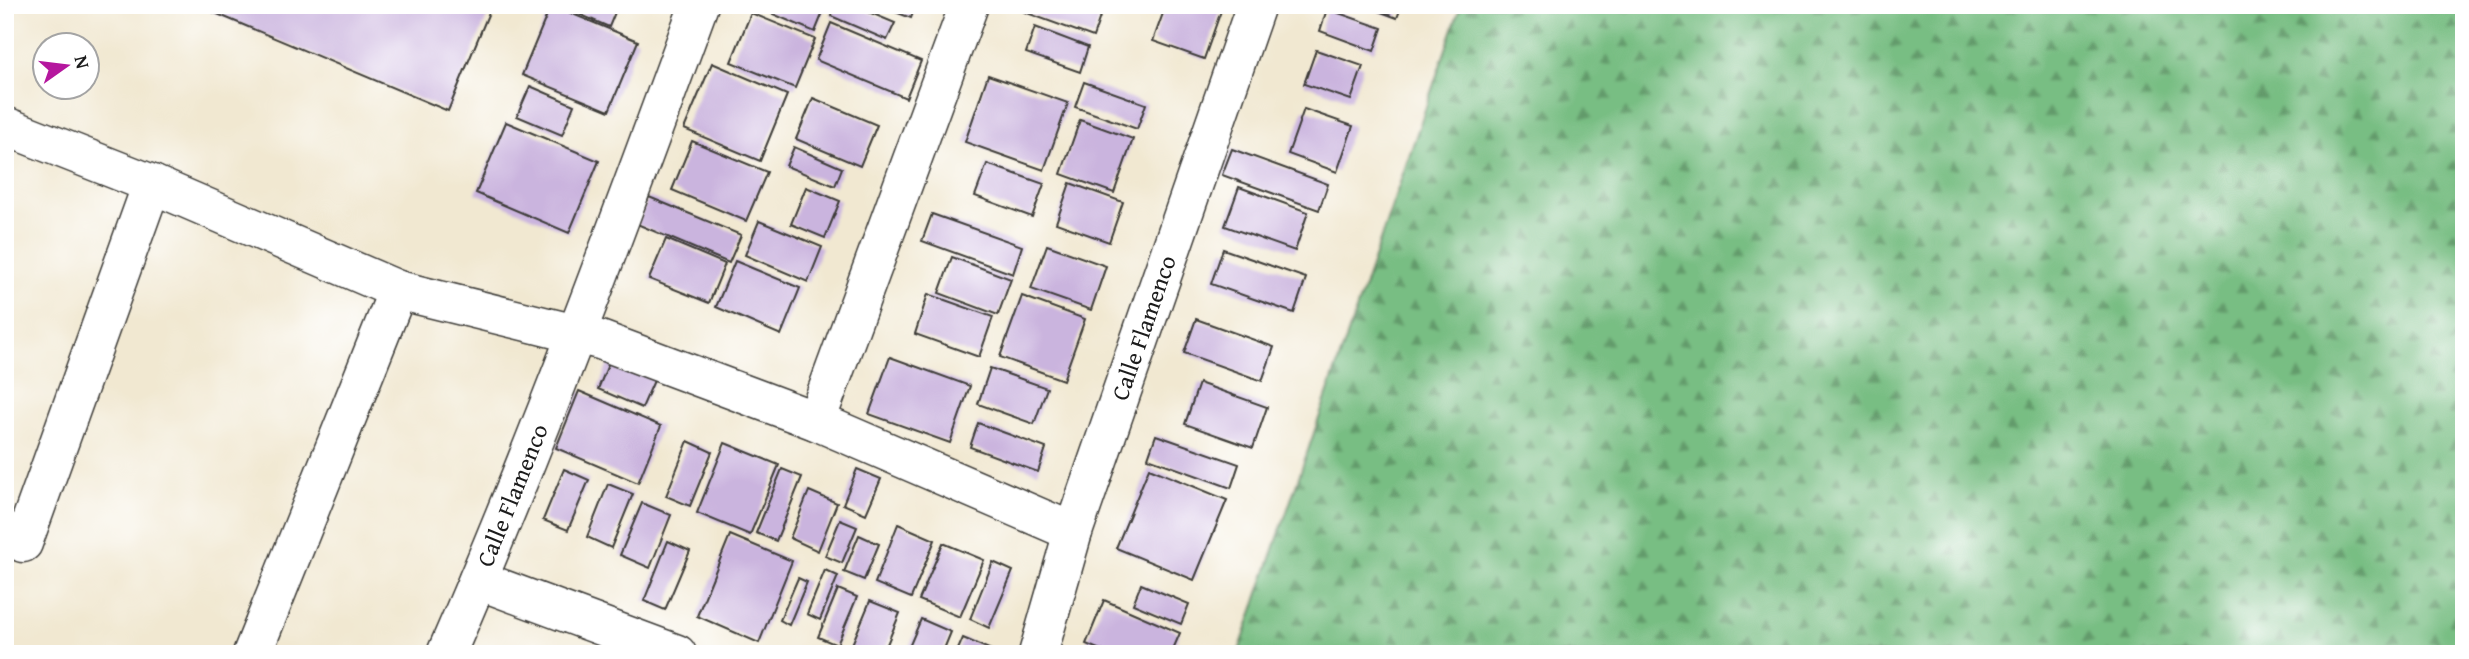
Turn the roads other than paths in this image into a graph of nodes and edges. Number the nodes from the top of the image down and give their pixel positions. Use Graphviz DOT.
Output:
graph roads {
  1 [pos="699,5"];
  2 [pos="970,5"];
  3 [pos="1256,5"];
  4 [pos="5,126"];
  5 [pos="152,184"];
  6 [pos="398,290"];
  7 [pos="576,335"];
  8 [pos="816,421"];
  9 [pos="1073,533"];
  10 [pos="23,544"];
  11 [pos="478,580"];
  12 [pos="251,654"];
  13 [pos="446,654"];
  14 [pos="677,654"];
  15 [pos="1038,654"];
  1 -- 7 [label="street, Calle Flamenco"];
  2 -- 8 [label="street"];
  3 -- 9 [label="street, Calle Flamenco"];
  4 -- 5 [label="street"];
  5 -- 6 [label="street"];
  5 -- 10 [label="street"];
  6 -- 7 [label="street"];
  6 -- 12 [label="street"];
  7 -- 8 [label="street"];
  7 -- 11 [label="street, Calle Flamenco"];
  8 -- 9 [label="street"];
  9 -- 15 [label="street, Calle Flamenco"];
  11 -- 13 [label="street, Calle Flamenco"];
  11 -- 14 [label="street"];
}
